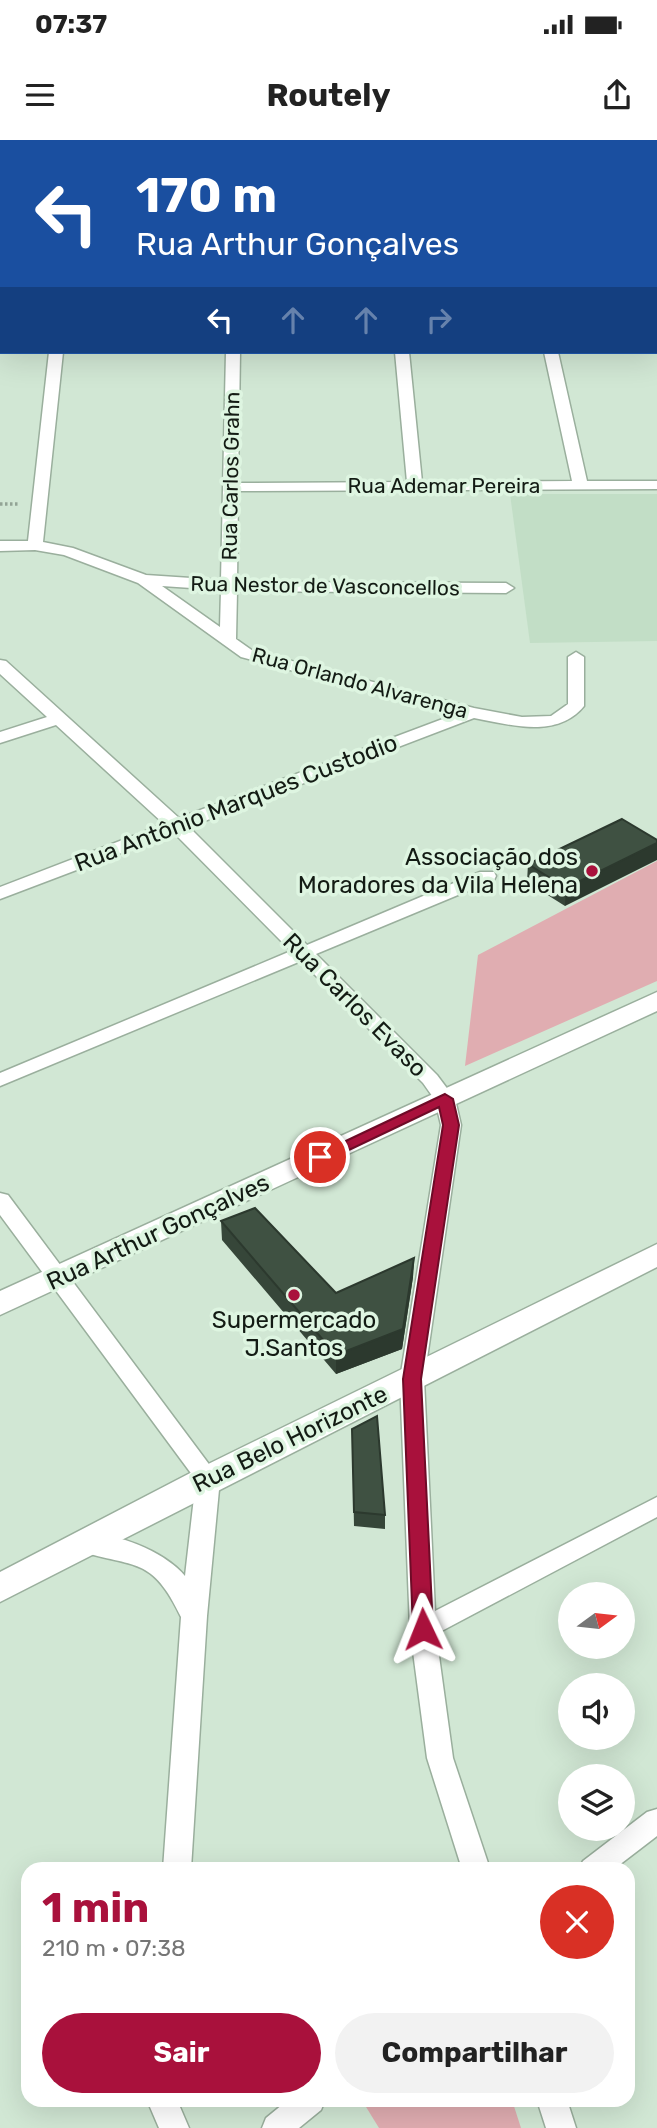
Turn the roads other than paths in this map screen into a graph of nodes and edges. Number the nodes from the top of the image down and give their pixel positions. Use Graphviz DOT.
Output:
graph roads {
  1 [pos="56,354"];
  2 [pos="233,354"];
  3 [pos="401,354"];
  4 [pos="551,354"];
  5 [pos="580,485"];
  6 [pos="657,485"];
  7 [pos="415,486"];
  8 [pos="231,487"];
  9 [pos="36,545"];
  10 [pos="0,546"];
  11 [pos="145,580"];
  12 [pos="229,587"];
  13 [pos="506,587"];
  14 [pos="228,641"];
  15 [pos="576,657"];
  16 [pos="0,665"];
  17 [pos="473,713"];
  18 [pos="57,719"];
  19 [pos="0,738"];
  20 [pos="177,826"];
  21 [pos="487,876"];
  22 [pos="0,893"];
  23 [pos="302,954"];
  24 [pos="657,999"];
  25 [pos="0,1080"];
  26 [pos="445,1099"];
  27 [pos="0,1200"];
  28 [pos="657,1254"];
  29 [pos="58,1279"];
  30 [pos="0,1304"];
  31 [pos="412,1379"];
  32 [pos="208,1479"];
  33 [pos="657,1506"];
  34 [pos="88,1544"];
  35 [pos="0,1588"];
  36 [pos="194,1616"];
  37 [pos="423,1629"];
  38 [pos="657,1819"];
  39 [pos="177,1862"];
  40 [pos="475,1862"];
  41 [pos="602,1862"];
  42 [pos="302,2107"];
  43 [pos="554,2107"];
  44 [pos="276,2128"];
  45 [pos="561,2128"];
  1 -- 9 [label="street"];
  2 -- 8 [label="street, Rua Carlos Grahn"];
  3 -- 7 [label="street"];
  4 -- 5 [label="street"];
  5 -- 6 [label="street, Rua Ademar Pereira"];
  5 -- 7 [label="street, Rua Ademar Pereira"];
  7 -- 8 [label="street, Rua Ademar Pereira"];
  8 -- 12 [label="street, Rua Carlos Grahn"];
  9 -- 10 [label="street, Rua Orlando Alvarenga"];
  9 -- 11 [label="street, Rua Orlando Alvarenga"];
  11 -- 12 [label="street, Rua Nestor de Vasconcellos"];
  11 -- 14 [label="street, Rua Orlando Alvarenga"];
  12 -- 13 [label="street, Rua Nestor de Vasconcellos"];
  12 -- 14 [label="street, Rua Carlos Grahn"];
  14 -- 17 [label="street, Rua Orlando Alvarenga"];
  15 -- 17 [label="street, Rua Orlando Alvarenga"];
  16 -- 18 [label="street, Rua Carlos Evaso"];
  17 -- 20 [label="street, Rua Antônio Marques Custodio"];
  18 -- 19 [label="street"];
  18 -- 20 [label="street, Rua Carlos Evaso"];
  20 -- 22 [label="street, Rua Antônio Marques Custodio"];
  20 -- 23 [label="street, Rua Carlos Evaso"];
  21 -- 23 [label="street"];
  23 -- 25 [label="street"];
  23 -- 26 [label="street, Rua Carlos Evaso"];
  24 -- 26 [label="street, Rua Arthur Gonçalves"];
  26 -- 29 [label="street, Rua Arthur Gonçalves"];
  26 -- 31 [label="street, Rua Carlos Evaso"];
  27 -- 29 [label="street"];
  28 -- 31 [label="street, Rua Belo Horizonte"];
  29 -- 30 [label="street, Rua Arthur Gonçalves"];
  29 -- 32 [label="street"];
  31 -- 32 [label="street, Rua Belo Horizonte"];
  31 -- 37 [label="street, Rua Carlos Evaso"];
  32 -- 34 [label="street, Rua Belo Horizonte"];
  32 -- 36 [label="street"];
  33 -- 37 [label="street"];
  34 -- 35 [label="street, Rua Belo Horizonte"];
  34 -- 36 [label="street"];
  36 -- 39 [label="street"];
  37 -- 40 [label="street, Rua Carlos Evaso"];
  38 -- 41 [label="street"];
  42 -- 44 [label="street"];
  43 -- 45 [label="street"];
}
